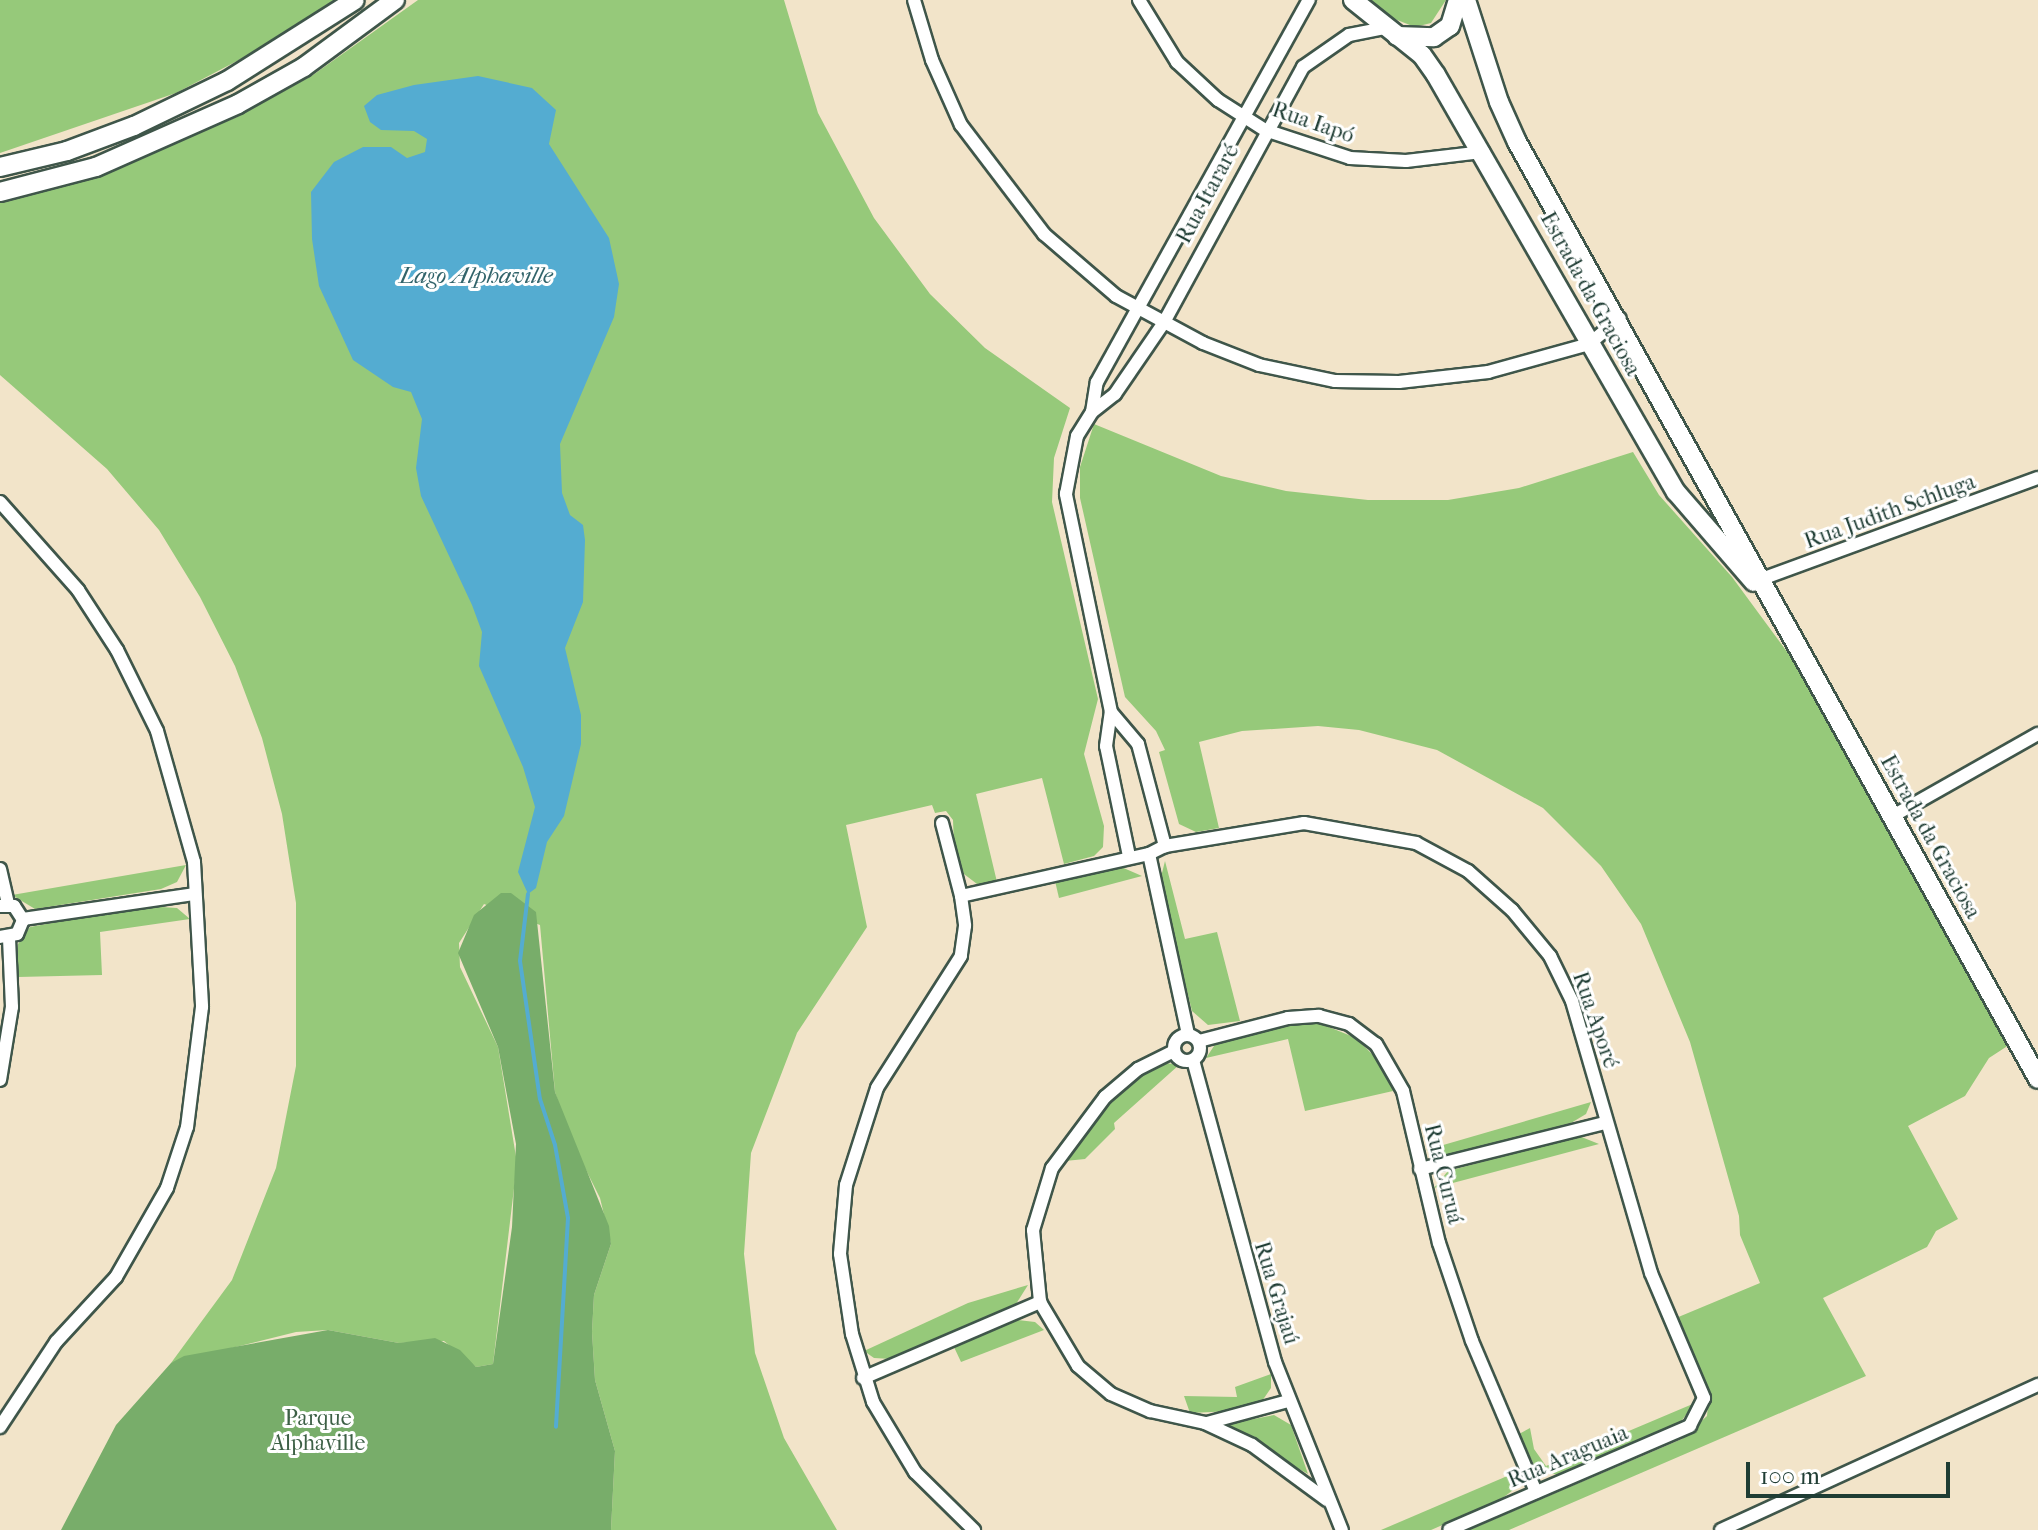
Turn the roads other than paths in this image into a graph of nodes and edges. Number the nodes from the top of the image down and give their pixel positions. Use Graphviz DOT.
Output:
graph roads {
  1 [pos="355,0"];
  2 [pos="395,0"];
  3 [pos="914,0"];
  4 [pos="1139,0"];
  5 [pos="1309,0"];
  6 [pos="1353,0"];
  7 [pos="1458,0"];
  8 [pos="1466,0"];
  9 [pos="1390,32"];
  10 [pos="1243,117"];
  11 [pos="1265,130"];
  12 [pos="1483,152"];
  13 [pos="0,167"];
  14 [pos="0,192"];
  15 [pos="1138,309"];
  16 [pos="1620,318"];
  17 [pos="1163,324"];
  18 [pos="1589,344"];
  19 [pos="1092,412"];
  20 [pos="2038,478"];
  21 [pos="0,502"];
  22 [pos="1758,580"];
  23 [pos="1111,712"];
  24 [pos="2038,734"];
  25 [pos="1891,817"];
  26 [pos="942,823"];
  27 [pos="1165,846"];
  28 [pos="1149,854"];
  29 [pos="1129,856"];
  30 [pos="0,869"];
  31 [pos="195,894"];
  32 [pos="961,896"];
  33 [pos="4,905"];
  34 [pos="23,919"];
  35 [pos="5,937"];
  36 [pos="1193,1038"];
  37 [pos="1174,1051"];
  38 [pos="1193,1060"];
  39 [pos="2038,1079"];
  40 [pos="0,1080"];
  41 [pos="1604,1123"];
  42 [pos="1420,1169"];
  43 [pos="1040,1302"];
  44 [pos="863,1378"];
  45 [pos="2038,1385"];
  46 [pos="1288,1401"];
  47 [pos="1699,1416"];
  48 [pos="1205,1423"];
  49 [pos="0,1427"];
  50 [pos="1536,1492"];
  51 [pos="1327,1500"];
  52 [pos="1728,1528"];
  53 [pos="974,1530"];
  54 [pos="1342,1530"];
  55 [pos="1449,1530"];
  1 -- 13 [label="main road"];
  2 -- 14 [label="main road"];
  3 -- 15 [label="street"];
  4 -- 10 [label="street, Rua Iapó"];
  5 -- 10 [label="street, Rua Itararé"];
  6 -- 9 [label="main road, Estrada da Graciosa"];
  7 -- 9 [label="main road"];
  8 -- 16 [label="main road, Estrada da Graciosa"];
  9 -- 11 [label="street, Rua Itararé"];
  9 -- 12 [label="main road, Estrada da Graciosa"];
  10 -- 11 [label="street, Rua Iapó"];
  10 -- 15 [label="street, Rua Itararé"];
  11 -- 12 [label="street, Rua Iapó"];
  11 -- 17 [label="street, Rua Itararé"];
  12 -- 18 [label="main road, Estrada da Graciosa"];
  15 -- 17 [label="street"];
  15 -- 19 [label="street, Rua Itararé"];
  16 -- 18 [label="street"];
  16 -- 22 [label="main road, Estrada da Graciosa"];
  17 -- 18 [label="street"];
  17 -- 19 [label="street, Rua Itararé"];
  18 -- 22 [label="main road, Estrada da Graciosa"];
  19 -- 23 [label="street, Rua Itararé"];
  20 -- 22 [label="street, Rua Judith Schluga"];
  21 -- 31 [label="street"];
  22 -- 25 [label="main road, Estrada da Graciosa"];
  23 -- 27 [label="street"];
  23 -- 29 [label="street"];
  24 -- 25 [label="street"];
  25 -- 39 [label="main road, Estrada da Graciosa"];
  26 -- 32 [label="street"];
  27 -- 28 [label="street, Rua Aporé"];
  27 -- 41 [label="street, Rua Aporé"];
  28 -- 29 [label="street"];
  28 -- 36 [label="street"];
  29 -- 32 [label="street"];
  30 -- 33 [label="street"];
  31 -- 34 [label="street"];
  31 -- 49 [label="street"];
  32 -- 44 [label="street"];
  33 -- 34 [label="street"];
  34 -- 35 [label="street"];
  35 -- 40 [label="street"];
  36 -- 37 [label="street"];
  36 -- 38 [label="street"];
  36 -- 42 [label="street, Rua Curuá"];
  37 -- 38 [label="street"];
  37 -- 43 [label="street"];
  38 -- 46 [label="street, Rua Grajaú"];
  41 -- 42 [label="street"];
  41 -- 47 [label="street, Rua Aporé"];
  42 -- 50 [label="street, Rua Curuá"];
  43 -- 44 [label="street"];
  43 -- 48 [label="street"];
  44 -- 53 [label="street"];
  45 -- 52 [label="street"];
  46 -- 48 [label="street"];
  46 -- 51 [label="street, Rua Grajaú"];
  47 -- 50 [label="street, Rua Araguaia"];
  48 -- 51 [label="street"];
  50 -- 55 [label="street, Rua Araguaia"];
  51 -- 54 [label="street, Rua Grajaú"];
}
